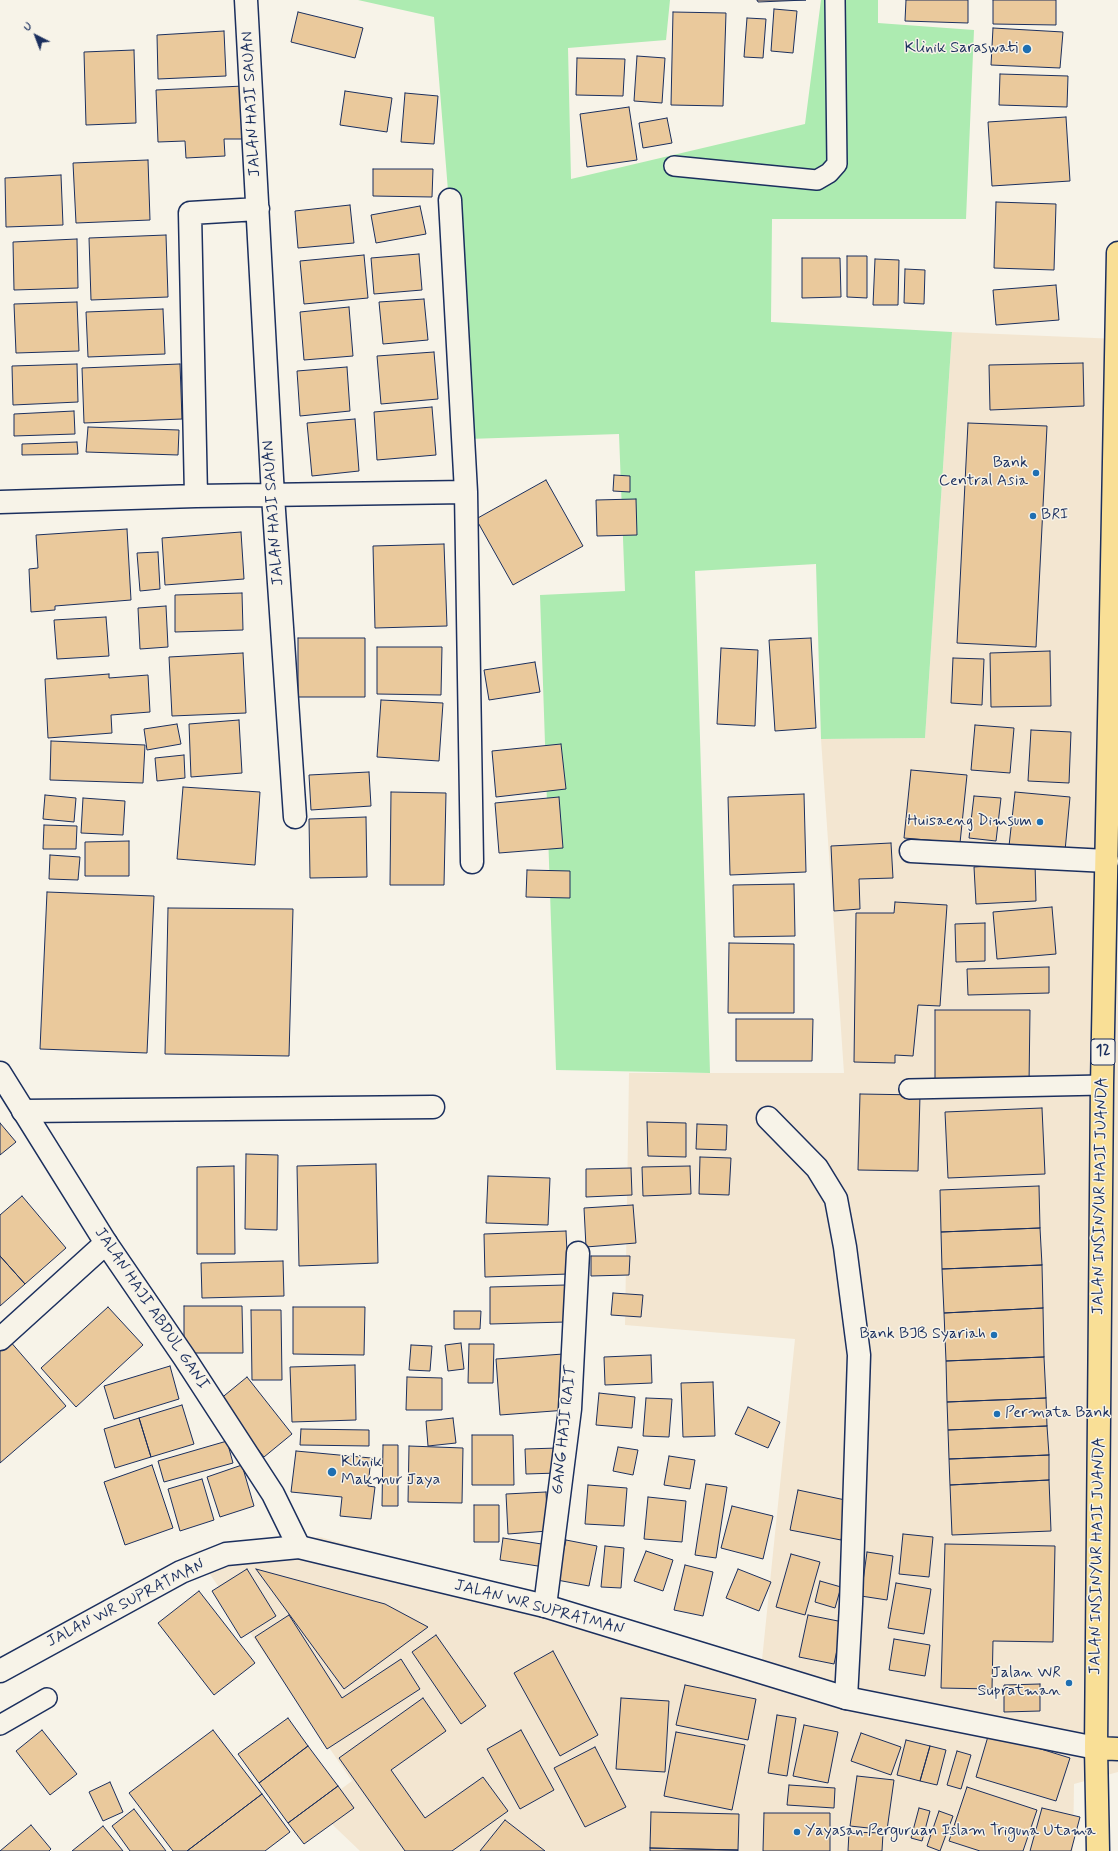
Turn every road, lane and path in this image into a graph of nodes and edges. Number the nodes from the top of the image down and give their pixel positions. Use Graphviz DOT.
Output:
graph roads {
  1 [pos="246,0"];
  2 [pos="835,0"];
  3 [pos="674,166"];
  4 [pos="450,200"];
  5 [pos="258,209"];
  6 [pos="1118,253"];
  7 [pos="466,492"];
  8 [pos="196,496"];
  9 [pos="273,496"];
  10 [pos="0,502"];
  11 [pos="295,817"];
  12 [pos="911,851"];
  13 [pos="1107,861"];
  14 [pos="472,862"];
  15 [pos="0,1073"];
  16 [pos="1102,1085"];
  17 [pos="909,1089"];
  18 [pos="433,1107"];
  19 [pos="23,1111"];
  20 [pos="768,1118"];
  21 [pos="106,1243"];
  22 [pos="578,1253"];
  23 [pos="0,1338"];
  24 [pos="299,1547"];
  25 [pos="545,1606"];
  26 [pos="0,1671"];
  27 [pos="47,1698"];
  28 [pos="846,1698"];
  29 [pos="0,1726"];
  30 [pos="1096,1748"];
  31 [pos="1118,1749"];
  32 [pos="1098,1851"];
  1 -- 5 [label="street, JALAN HAJI SAUAN"];
  2 -- 3 [label="lane"];
  4 -- 7 [label="street"];
  5 -- 8 [label="street"];
  5 -- 9 [label="street, JALAN HAJI SAUAN"];
  6 -- 13 [label="highway, JALAN INSINYUR HAJI JUANDA / 12"];
  7 -- 9 [label="street"];
  7 -- 14 [label="street"];
  8 -- 9 [label="street"];
  8 -- 10 [label="street"];
  9 -- 11 [label="street, JALAN HAJI SAUAN"];
  12 -- 13 [label="street"];
  13 -- 16 [label="highway, JALAN INSINYUR HAJI JUANDA / 12"];
  15 -- 19 [label="street, JALAN HAJI ABDUL GANI"];
  16 -- 17 [label="lane"];
  16 -- 30 [label="highway, JALAN INSINYUR HAJI JUANDA / 12"];
  18 -- 19 [label="street"];
  19 -- 21 [label="street, JALAN HAJI ABDUL GANI"];
  20 -- 28 [label="street"];
  21 -- 23 [label="street"];
  21 -- 24 [label="street, JALAN HAJI ABDUL GANI"];
  22 -- 25 [label="street, GANG HAJI RAIT"];
  24 -- 25 [label="street, JALAN WR SUPRATMAN"];
  24 -- 26 [label="street, JALAN WR SUPRATMAN"];
  25 -- 28 [label="street, JALAN WR SUPRATMAN"];
  27 -- 29 [label="lane"];
  28 -- 30 [label="street, JALAN WR SUPRATMAN"];
  30 -- 31 [label="highway"];
  30 -- 32 [label="highway, JALAN INSINYUR HAJI JUANDA / 12"];
}
